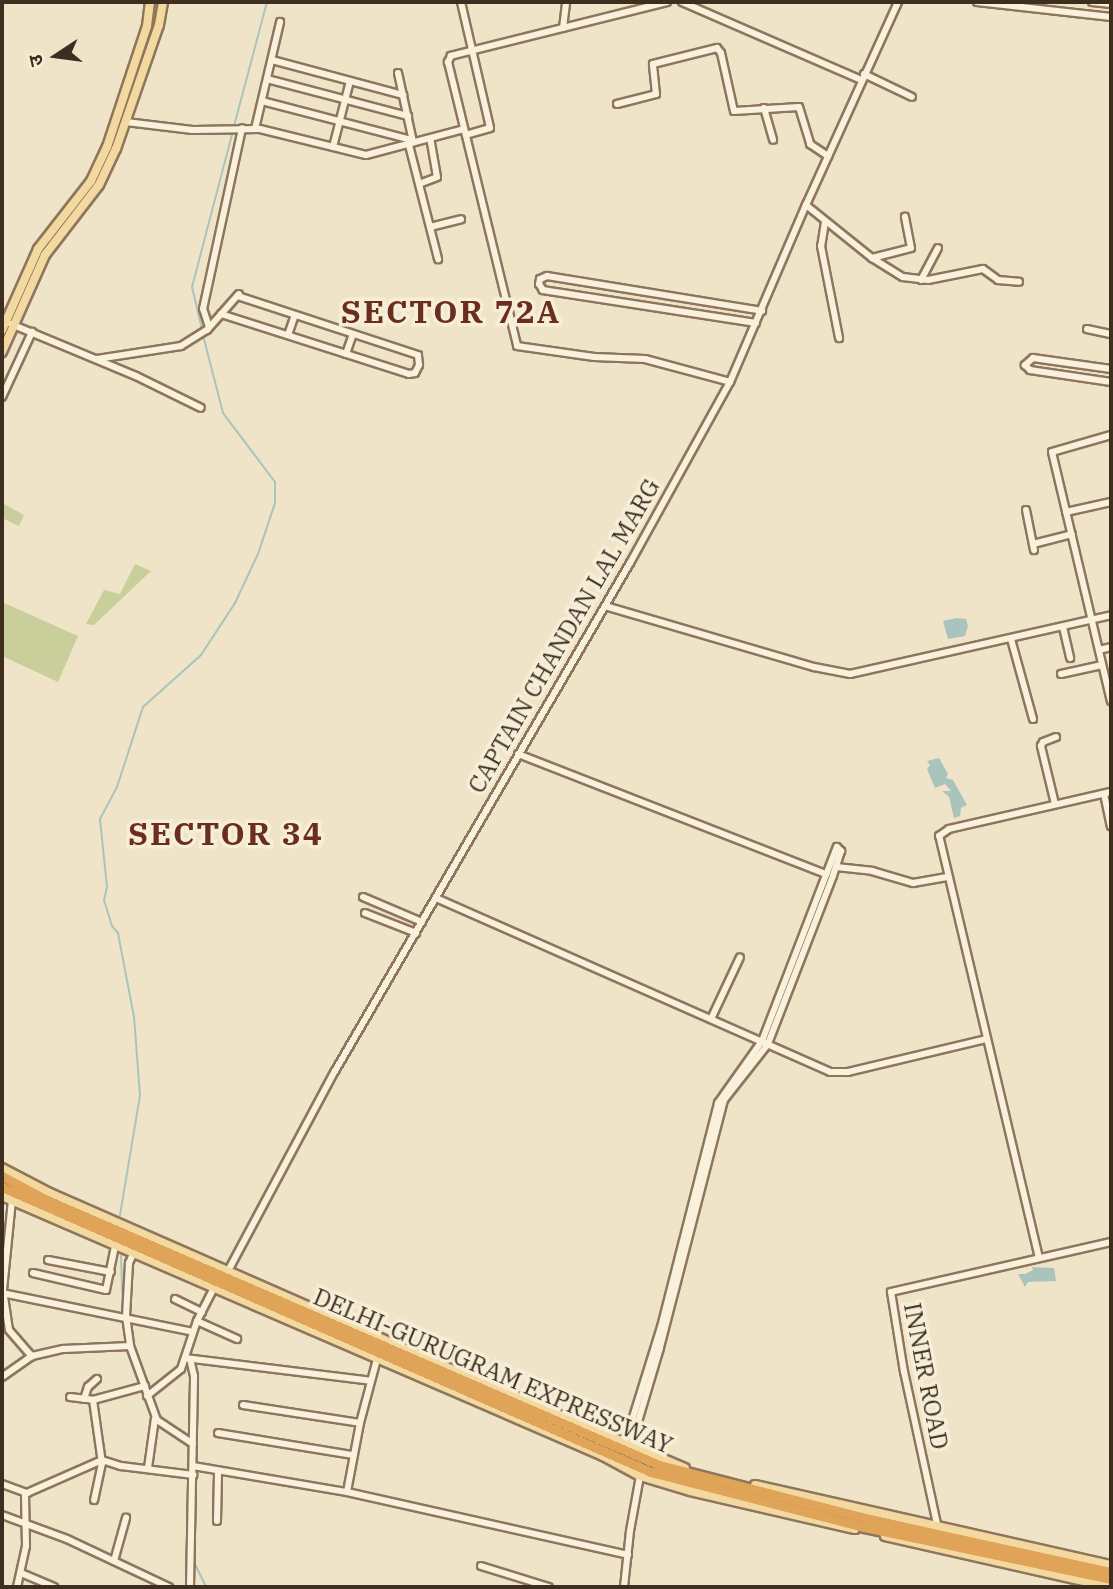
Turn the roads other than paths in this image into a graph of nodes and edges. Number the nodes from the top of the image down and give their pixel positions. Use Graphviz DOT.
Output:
graph roads {
  1 [pos="150,2"];
  2 [pos="163,2"];
  3 [pos="461,2"];
  4 [pos="566,2"];
  5 [pos="667,2"];
  6 [pos="682,2"];
  7 [pos="898,2"];
  8 [pos="977,2"];
  9 [pos="1093,2"];
  10 [pos="1111,4"];
  11 [pos="1111,17"];
  12 [pos="280,22"];
  13 [pos="563,28"];
  14 [pos="473,52"];
  15 [pos="272,60"];
  16 [pos="398,73"];
  17 [pos="863,77"];
  18 [pos="267,79"];
  19 [pos="350,81"];
  20 [pos="403,95"];
  21 [pos="912,97"];
  22 [pos="262,101"];
  23 [pos="345,101"];
  24 [pos="617,104"];
  25 [pos="764,108"];
  26 [pos="408,116"];
  27 [pos="125,122"];
  28 [pos="339,123"];
  29 [pos="236,129"];
  30 [pos="255,129"];
  31 [pos="465,132"];
  32 [pos="430,139"];
  33 [pos="772,141"];
  34 [pos="412,143"];
  35 [pos="332,147"];
  36 [pos="828,156"];
  37 [pos="419,184"];
  38 [pos="806,205"];
  39 [pos="77,206"];
  40 [pos="905,217"];
  41 [pos="461,219"];
  42 [pos="825,222"];
  43 [pos="430,227"];
  44 [pos="938,248"];
  45 [pos="872,258"];
  46 [pos="438,259"];
  47 [pos="921,280"];
  48 [pos="1019,282"];
  49 [pos="762,311"];
  50 [pos="222,314"];
  51 [pos="295,315"];
  52 [pos="10,323"];
  53 [pos="756,323"];
  54 [pos="208,329"];
  55 [pos="1087,329"];
  56 [pos="2,330"];
  57 [pos="32,332"];
  58 [pos="353,334"];
  59 [pos="1111,334"];
  60 [pos="288,335"];
  61 [pos="839,338"];
  62 [pos="2,352"];
  63 [pos="346,354"];
  64 [pos="95,359"];
  65 [pos="1111,369"];
  66 [pos="730,382"];
  67 [pos="1111,383"];
  68 [pos="2,397"];
  69 [pos="201,408"];
  70 [pos="1111,435"];
  71 [pos="1111,502"];
  72 [pos="1026,510"];
  73 [pos="1066,512"];
  74 [pos="1072,534"];
  75 [pos="605,606"];
  76 [pos="1111,615"];
  77 [pos="1091,621"];
  78 [pos="1063,627"];
  79 [pos="1012,639"];
  80 [pos="1111,647"];
  81 [pos="1099,650"];
  82 [pos="1070,658"];
  83 [pos="1102,665"];
  84 [pos="1061,674"];
  85 [pos="1111,701"];
  86 [pos="1033,719"];
  87 [pos="1056,737"];
  88 [pos="519,754"];
  89 [pos="1108,793"];
  90 [pos="1055,804"];
  91 [pos="1111,826"];
  92 [pos="836,867"];
  93 [pos="826,873"];
  94 [pos="948,877"];
  95 [pos="363,897"];
  96 [pos="436,898"];
  97 [pos="365,913"];
  98 [pos="422,922"];
  99 [pos="416,933"];
  100 [pos="740,957"];
  101 [pos="711,1020"];
  102 [pos="986,1039"];
  103 [pos="765,1042"];
  104 [pos="2,1168"];
  105 [pos="12,1174"];
  106 [pos="2,1176"];
  107 [pos="2,1187"];
  108 [pos="2,1196"];
  109 [pos="12,1200"];
  110 [pos="4,1238"];
  111 [pos="1111,1242"];
  112 [pos="115,1246"];
  113 [pos="133,1254"];
  114 [pos="146,1255"];
  115 [pos="1039,1258"];
  116 [pos="48,1260"];
  117 [pos="228,1270"];
  118 [pos="111,1272"];
  119 [pos="33,1273"];
  120 [pos="214,1288"];
  121 [pos="3,1293"];
  122 [pos="175,1299"];
  123 [pos="202,1312"];
  124 [pos="126,1315"];
  125 [pos="197,1321"];
  126 [pos="5,1327"];
  127 [pos="193,1332"];
  128 [pos="237,1339"];
  129 [pos="130,1346"];
  130 [pos="32,1356"];
  131 [pos="188,1359"];
  132 [pos="377,1359"];
  133 [pos="2,1377"];
  134 [pos="97,1378"];
  135 [pos="371,1381"];
  136 [pos="145,1386"];
  137 [pos="147,1396"];
  138 [pos="70,1397"];
  139 [pos="84,1399"];
  140 [pos="93,1400"];
  141 [pos="243,1405"];
  142 [pos="155,1417"];
  143 [pos="360,1423"];
  144 [pos="218,1433"];
  145 [pos="193,1444"];
  146 [pos="628,1444"];
  147 [pos="353,1455"];
  148 [pos="102,1460"];
  149 [pos="193,1466"];
  150 [pos="148,1468"];
  151 [pos="218,1472"];
  152 [pos="193,1475"];
  153 [pos="640,1476"];
  154 [pos="2,1485"];
  155 [pos="346,1492"];
  156 [pos="25,1493"];
  157 [pos="94,1500"];
  158 [pos="2,1515"];
  159 [pos="126,1518"];
  160 [pos="217,1521"];
  161 [pos="27,1524"];
  162 [pos="937,1524"];
  163 [pos="628,1555"];
  164 [pos="114,1561"];
  165 [pos="1111,1565"];
  166 [pos="481,1566"];
  167 [pos="1111,1572"];
  168 [pos="21,1573"];
  169 [pos="1111,1579"];
  170 [pos="18,1587"];
  171 [pos="54,1587"];
  172 [pos="169,1587"];
  173 [pos="190,1587"];
  174 [pos="549,1587"];
  175 [pos="624,1587"];
  176 [pos="1110,1587"];
  1 -- 39 [label="main road"];
  2 -- 27 [label="main road"];
  3 -- 14 [label="street"];
  4 -- 13 [label="street"];
  5 -- 13 [label="street"];
  6 -- 17 [label="street"];
  7 -- 17 [label="street, CAPTAIN CHANDAN LAL MARG"];
  8 -- 11 [label="street"];
  9 -- 10 [label="street"];
  12 -- 15 [label="street"];
  13 -- 14 [label="street"];
  14 -- 31 [label="street"];
  14 -- 31 [label="street"];
  15 -- 18 [label="street"];
  15 -- 19 [label="street"];
  16 -- 20 [label="street"];
  17 -- 21 [label="street"];
  17 -- 36 [label="street, CAPTAIN CHANDAN LAL MARG"];
  18 -- 22 [label="street"];
  18 -- 23 [label="street"];
  19 -- 20 [label="street"];
  19 -- 23 [label="street"];
  20 -- 26 [label="street"];
  22 -- 28 [label="street"];
  22 -- 30 [label="street"];
  23 -- 26 [label="street"];
  23 -- 28 [label="street"];
  24 -- 25 [label="street"];
  25 -- 33 [label="street"];
  25 -- 36 [label="street"];
  26 -- 34 [label="street"];
  27 -- 29 [label="street"];
  27 -- 39 [label="main road"];
  28 -- 34 [label="street"];
  28 -- 35 [label="street"];
  29 -- 30 [label="street"];
  29 -- 54 [label="street"];
  30 -- 35 [label="street"];
  31 -- 32 [label="street"];
  31 -- 66 [label="street"];
  32 -- 34 [label="street"];
  32 -- 37 [label="street"];
  34 -- 35 [label="street"];
  34 -- 37 [label="street"];
  36 -- 38 [label="street, CAPTAIN CHANDAN LAL MARG"];
  37 -- 43 [label="street"];
  38 -- 42 [label="street"];
  38 -- 49 [label="street, CAPTAIN CHANDAN LAL MARG"];
  39 -- 52 [label="main road"];
  40 -- 45 [label="street"];
  41 -- 43 [label="street"];
  42 -- 45 [label="street"];
  42 -- 61 [label="street"];
  43 -- 46 [label="street"];
  44 -- 47 [label="street"];
  45 -- 47 [label="street"];
  47 -- 48 [label="street"];
  49 -- 53 [label="street, CAPTAIN CHANDAN LAL MARG"];
  49 -- 53 [label="street"];
  50 -- 51 [label="street"];
  50 -- 54 [label="street"];
  50 -- 60 [label="street"];
  51 -- 58 [label="street"];
  51 -- 60 [label="street"];
  52 -- 56 [label="main road"];
  52 -- 57 [label="street"];
  52 -- 62 [label="main road"];
  53 -- 66 [label="street, CAPTAIN CHANDAN LAL MARG"];
  54 -- 64 [label="street"];
  55 -- 59 [label="street"];
  57 -- 64 [label="street"];
  57 -- 68 [label="street"];
  58 -- 63 [label="street"];
  58 -- 63 [label="street"];
  60 -- 63 [label="street"];
  64 -- 69 [label="street"];
  65 -- 67 [label="street"];
  66 -- 75 [label="street, CAPTAIN CHANDAN LAL MARG"];
  70 -- 73 [label="street"];
  71 -- 73 [label="street"];
  72 -- 74 [label="street"];
  73 -- 74 [label="street"];
  74 -- 77 [label="street"];
  75 -- 79 [label="street"];
  75 -- 88 [label="street, CAPTAIN CHANDAN LAL MARG"];
  76 -- 77 [label="street"];
  77 -- 78 [label="street"];
  77 -- 81 [label="street"];
  78 -- 79 [label="street"];
  78 -- 82 [label="street"];
  79 -- 86 [label="street"];
  80 -- 81 [label="street"];
  81 -- 83 [label="street"];
  83 -- 84 [label="street"];
  83 -- 85 [label="street"];
  87 -- 90 [label="street"];
  88 -- 93 [label="street"];
  88 -- 96 [label="street, CAPTAIN CHANDAN LAL MARG"];
  89 -- 90 [label="street"];
  89 -- 91 [label="street"];
  90 -- 94 [label="street"];
  92 -- 93 [label="street"];
  92 -- 94 [label="street"];
  92 -- 103 [label="street"];
  93 -- 103 [label="street"];
  94 -- 102 [label="street"];
  95 -- 98 [label="street"];
  96 -- 98 [label="street, CAPTAIN CHANDAN LAL MARG"];
  96 -- 101 [label="street"];
  97 -- 99 [label="street"];
  98 -- 99 [label="street, CAPTAIN CHANDAN LAL MARG"];
  99 -- 117 [label="street, CAPTAIN CHANDAN LAL MARG"];
  100 -- 101 [label="street"];
  101 -- 103 [label="street"];
  102 -- 103 [label="street"];
  102 -- 115 [label="street"];
  103 -- 146 [label="street"];
  104 -- 105 [label="main road"];
  105 -- 106 [label="highway"];
  105 -- 117 [label="main road"];
  106 -- 167 [label="highway, DELHI-GURUGRAM EXPRESSWAY"];
  107 -- 114 [label="highway, DELHI-GURUGRAM EXPRESSWAY"];
  108 -- 109 [label="main road"];
  109 -- 110 [label="street"];
  109 -- 112 [label="main road"];
  110 -- 121 [label="street"];
  111 -- 115 [label="street, INNER ROAD"];
  112 -- 113 [label="main road"];
  112 -- 118 [label="street"];
  113 -- 114 [label="main road"];
  113 -- 124 [label="street"];
  114 -- 120 [label="main road"];
  114 -- 169 [label="highway, DELHI-GURUGRAM EXPRESSWAY"];
  115 -- 162 [label="street, INNER ROAD"];
  116 -- 118 [label="street"];
  117 -- 146 [label="main road"];
  118 -- 119 [label="street"];
  120 -- 123 [label="street"];
  120 -- 132 [label="main road"];
  121 -- 124 [label="street"];
  121 -- 126 [label="street"];
  122 -- 123 [label="street"];
  123 -- 125 [label="street"];
  124 -- 127 [label="street"];
  124 -- 129 [label="street"];
  125 -- 127 [label="street"];
  125 -- 128 [label="street"];
  126 -- 130 [label="street"];
  127 -- 131 [label="street"];
  129 -- 130 [label="street"];
  129 -- 136 [label="street"];
  130 -- 133 [label="street"];
  131 -- 135 [label="street"];
  131 -- 137 [label="street"];
  131 -- 145 [label="street"];
  132 -- 135 [label="street"];
  132 -- 153 [label="main road"];
  134 -- 139 [label="street"];
  135 -- 143 [label="street"];
  136 -- 137 [label="street"];
  136 -- 140 [label="street"];
  137 -- 142 [label="street"];
  138 -- 139 [label="street"];
  139 -- 140 [label="street"];
  140 -- 148 [label="street"];
  141 -- 143 [label="street"];
  142 -- 145 [label="street"];
  142 -- 150 [label="street"];
  143 -- 147 [label="street"];
  144 -- 147 [label="street"];
  145 -- 149 [label="street"];
  146 -- 162 [label="main road"];
  147 -- 155 [label="street"];
  148 -- 150 [label="street"];
  148 -- 156 [label="street"];
  148 -- 157 [label="street"];
  149 -- 151 [label="street"];
  149 -- 152 [label="street"];
  150 -- 152 [label="street"];
  151 -- 155 [label="street"];
  151 -- 160 [label="street"];
  152 -- 173 [label="street"];
  153 -- 163 [label="street"];
  153 -- 176 [label="main road"];
  154 -- 156 [label="street"];
  155 -- 163 [label="street"];
  156 -- 161 [label="street"];
  158 -- 161 [label="street"];
  159 -- 164 [label="street"];
  161 -- 164 [label="street"];
  161 -- 168 [label="street"];
  162 -- 165 [label="main road"];
  163 -- 175 [label="street"];
  164 -- 172 [label="street"];
  166 -- 174 [label="street"];
  168 -- 170 [label="street"];
  168 -- 171 [label="street"];
}
